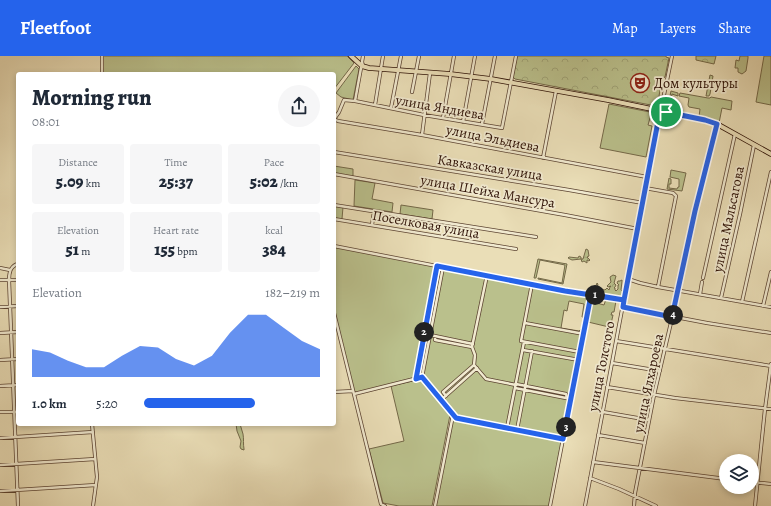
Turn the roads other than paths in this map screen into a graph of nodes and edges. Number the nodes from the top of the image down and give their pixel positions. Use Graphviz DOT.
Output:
graph roads {
  1 [pos="102,56"];
  2 [pos="351,56"];
  3 [pos="363,56"];
  4 [pos="383,56"];
  5 [pos="401,56"];
  6 [pos="418,56"];
  7 [pos="454,56"];
  8 [pos="475,56"];
  9 [pos="495,56"];
  10 [pos="516,56"];
  11 [pos="672,56"];
  12 [pos="356,58"];
  13 [pos="363,66"];
  14 [pos="381,70"];
  15 [pos="398,71"];
  16 [pos="102,72"];
  17 [pos="416,72"];
  18 [pos="430,73"];
  19 [pos="450,74"];
  20 [pos="471,77"];
  21 [pos="491,79"];
  22 [pos="511,83"];
  23 [pos="556,91"];
  24 [pos="412,92"];
  25 [pos="355,101"];
  26 [pos="375,105"];
  27 [pos="391,108"];
  28 [pos="660,111"];
  29 [pos="424,115"];
  30 [pos="336,116"];
  31 [pos="443,118"];
  32 [pos="336,120"];
  33 [pos="463,122"];
  34 [pos="482,124"];
  35 [pos="717,124"];
  36 [pos="735,134"];
  37 [pos="422,135"];
  38 [pos="754,145"];
  39 [pos="336,152"];
  40 [pos="771,154"];
  41 [pos="543,158"];
  42 [pos="771,172"];
  43 [pos="336,174"];
  44 [pos="647,177"];
  45 [pos="645,188"];
  46 [pos="643,203"];
  47 [pos="336,205"];
  48 [pos="374,211"];
  49 [pos="336,219"];
  50 [pos="372,225"];
  51 [pos="638,229"];
  52 [pos="536,237"];
  53 [pos="336,246"];
  54 [pos="516,249"];
  55 [pos="16,265"];
  56 [pos="437,266"];
  57 [pos="443,267"];
  58 [pos="0,268"];
  59 [pos="10,270"];
  60 [pos="771,272"];
  61 [pos="487,276"];
  62 [pos="703,278"];
  63 [pos="628,279"];
  64 [pos="0,280"];
  65 [pos="9,280"];
  66 [pos="16,280"];
  67 [pos="702,282"];
  68 [pos="770,282"];
  69 [pos="532,284"];
  70 [pos="658,287"];
  71 [pos="678,290"];
  72 [pos="700,294"];
  73 [pos="591,295"];
  74 [pos="721,298"];
  75 [pos="624,300"];
  76 [pos="742,302"];
  77 [pos="16,306"];
  78 [pos="763,306"];
  79 [pos="0,307"];
  80 [pos="10,307"];
  81 [pos="623,307"];
  82 [pos="771,307"];
  83 [pos="672,317"];
  84 [pos="336,321"];
  85 [pos="525,323"];
  86 [pos="16,332"];
  87 [pos="0,333"];
  88 [pos="11,333"];
  89 [pos="771,333"];
  90 [pos="584,334"];
  91 [pos="430,335"];
  92 [pos="436,336"];
  93 [pos="616,340"];
  94 [pos="523,341"];
  95 [pos="473,344"];
  96 [pos="472,347"];
  97 [pos="665,348"];
  98 [pos="523,350"];
  99 [pos="532,351"];
  100 [pos="580,352"];
  101 [pos="16,359"];
  102 [pos="0,360"];
  103 [pos="12,360"];
  104 [pos="579,360"];
  105 [pos="612,363"];
  106 [pos="474,365"];
  107 [pos="771,365"];
  108 [pos="477,368"];
  109 [pos="660,371"];
  110 [pos="422,377"];
  111 [pos="416,379"];
  112 [pos="13,385"];
  113 [pos="516,385"];
  114 [pos="0,386"];
  115 [pos="526,386"];
  116 [pos="607,387"];
  117 [pos="525,390"];
  118 [pos="336,392"];
  119 [pos="354,392"];
  120 [pos="654,395"];
  121 [pos="446,396"];
  122 [pos="567,398"];
  123 [pos="571,399"];
  124 [pos="441,400"];
  125 [pos="765,409"];
  126 [pos="771,409"];
  127 [pos="0,412"];
  128 [pos="14,412"];
  129 [pos="603,412"];
  130 [pos="454,417"];
  131 [pos="649,420"];
  132 [pos="92,426"];
  133 [pos="507,428"];
  134 [pos="517,430"];
  135 [pos="93,432"];
  136 [pos="598,435"];
  137 [pos="15,437"];
  138 [pos="0,438"];
  139 [pos="563,439"];
  140 [pos="645,443"];
  141 [pos="95,459"];
  142 [pos="593,462"];
  143 [pos="16,464"];
  144 [pos="0,465"];
  145 [pos="640,468"];
  146 [pos="759,472"];
  147 [pos="590,478"];
  148 [pos="719,478"];
  149 [pos="759,483"];
  150 [pos="771,484"];
  151 [pos="96,485"];
  152 [pos="17,490"];
  153 [pos="0,491"];
  154 [pos="757,494"];
  155 [pos="635,496"];
  156 [pos="18,506"];
  157 [pos="93,506"];
  158 [pos="385,506"];
  159 [pos="435,506"];
  160 [pos="550,506"];
  161 [pos="585,506"];
  162 [pos="634,506"];
  163 [pos="656,506"];
  164 [pos="755,506"];
  1 -- 16 [label="street"];
  2 -- 12 [label="main road"];
  3 -- 13 [label="street"];
  4 -- 14 [label="street"];
  5 -- 15 [label="street"];
  6 -- 17 [label="street"];
  7 -- 19 [label="street"];
  8 -- 20 [label="street"];
  9 -- 21 [label="street"];
  10 -- 22 [label="street"];
  11 -- 28 [label="street, улица Толстого"];
  12 -- 13 [label="main road"];
  13 -- 14 [label="main road"];
  13 -- 25 [label="street"];
  14 -- 15 [label="main road"];
  14 -- 26 [label="street"];
  15 -- 17 [label="main road"];
  15 -- 27 [label="street"];
  17 -- 18 [label="main road"];
  17 -- 24 [label="street"];
  18 -- 19 [label="main road"];
  18 -- 29 [label="street"];
  19 -- 20 [label="main road"];
  19 -- 31 [label="street"];
  20 -- 21 [label="main road"];
  20 -- 33 [label="street"];
  21 -- 22 [label="main road"];
  21 -- 34 [label="street"];
  22 -- 23 [label="main road"];
  22 -- 34 [label="street, улица Яндиева"];
  23 -- 28 [label="main road"];
  23 -- 41 [label="street"];
  25 -- 26 [label="street, улица Яндиева"];
  25 -- 30 [label="street"];
  26 -- 27 [label="street, улица Яндиева"];
  27 -- 29 [label="street, улица Яндиева"];
  28 -- 35 [label="main road"];
  28 -- 44 [label="street, улица Толстого"];
  29 -- 31 [label="street, улица Яндиева"];
  29 -- 37 [label="street"];
  31 -- 33 [label="street, улица Яндиева"];
  32 -- 37 [label="street, улица Эльдиева"];
  33 -- 34 [label="street, улица Яндиева"];
  35 -- 36 [label="main road"];
  35 -- 71 [label="street, улица Ялхароева"];
  36 -- 38 [label="main road"];
  36 -- 62 [label="street"];
  37 -- 41 [label="street, улица Эльдиева"];
  38 -- 40 [label="main road"];
  38 -- 74 [label="street, улица Мальсагова"];
  39 -- 46 [label="street, Кавказская улица"];
  41 -- 44 [label="street, улица Эльдиева"];
  42 -- 76 [label="street"];
  43 -- 51 [label="street, улица Шейха Мансура"];
  44 -- 45 [label="street, улица Толстого"];
  45 -- 46 [label="street, улица Толстого"];
  45 -- 70 [label="street"];
  46 -- 51 [label="street, улица Толстого"];
  47 -- 48 [label="street"];
  48 -- 50 [label="street"];
  48 -- 52 [label="street"];
  49 -- 50 [label="street, Поселковая улица"];
  50 -- 54 [label="street, Поселковая улица"];
  51 -- 63 [label="street, улица Толстого"];
  53 -- 56 [label="street"];
  55 -- 59 [label="street"];
  56 -- 57 [label="street"];
  56 -- 111 [label="street"];
  57 -- 61 [label="street"];
  57 -- 91 [label="street"];
  58 -- 59 [label="street"];
  59 -- 65 [label="street"];
  60 -- 68 [label="street"];
  61 -- 69 [label="street"];
  61 -- 95 [label="street"];
  63 -- 70 [label="street"];
  63 -- 75 [label="street, улица Толстого"];
  64 -- 65 [label="street"];
  65 -- 66 [label="street"];
  65 -- 80 [label="street"];
  67 -- 72 [label="street"];
  68 -- 78 [label="street"];
  69 -- 73 [label="street"];
  69 -- 85 [label="street"];
  70 -- 71 [label="street"];
  71 -- 72 [label="street"];
  71 -- 83 [label="street, улица Ялхароева"];
  72 -- 74 [label="street"];
  73 -- 75 [label="street"];
  73 -- 90 [label="street"];
  74 -- 76 [label="street"];
  75 -- 81 [label="street, улица Толстого"];
  76 -- 78 [label="street"];
  77 -- 80 [label="street"];
  78 -- 82 [label="street"];
  79 -- 80 [label="street"];
  80 -- 88 [label="street"];
  81 -- 83 [label="street"];
  81 -- 93 [label="street, улица Толстого"];
  83 -- 89 [label="street"];
  83 -- 97 [label="street, улица Ялхароева"];
  84 -- 119 [label="street"];
  85 -- 90 [label="street"];
  85 -- 94 [label="street"];
  86 -- 88 [label="street"];
  87 -- 88 [label="street"];
  88 -- 103 [label="street"];
  90 -- 100 [label="street"];
  91 -- 92 [label="street"];
  91 -- 110 [label="street"];
  92 -- 95 [label="street"];
  92 -- 96 [label="street"];
  93 -- 97 [label="street"];
  93 -- 105 [label="street, улица Толстого"];
  94 -- 98 [label="street"];
  94 -- 100 [label="street"];
  95 -- 96 [label="street"];
  96 -- 106 [label="street"];
  97 -- 107 [label="street"];
  97 -- 109 [label="street, улица Ялхароева"];
  98 -- 99 [label="street"];
  98 -- 113 [label="street"];
  99 -- 104 [label="street"];
  99 -- 115 [label="street"];
  100 -- 104 [label="street"];
  101 -- 103 [label="street"];
  102 -- 103 [label="street"];
  103 -- 112 [label="street"];
  104 -- 123 [label="street"];
  105 -- 109 [label="street"];
  105 -- 116 [label="street, улица Толстого"];
  106 -- 108 [label="street"];
  106 -- 121 [label="street"];
  107 -- 125 [label="street"];
  108 -- 113 [label="street"];
  108 -- 121 [label="street"];
  109 -- 120 [label="street, улица Ялхароева"];
  110 -- 111 [label="street"];
  110 -- 124 [label="street"];
  111 -- 119 [label="street"];
  112 -- 114 [label="street"];
  112 -- 128 [label="street"];
  113 -- 115 [label="street"];
  113 -- 117 [label="street"];
  113 -- 133 [label="street"];
  115 -- 117 [label="street"];
  115 -- 122 [label="street"];
  116 -- 120 [label="street"];
  116 -- 129 [label="street, улица Толстого"];
  117 -- 122 [label="street"];
  117 -- 134 [label="street"];
  118 -- 119 [label="street"];
  119 -- 158 [label="street"];
  120 -- 125 [label="street"];
  120 -- 131 [label="street, улица Ялхароева"];
  121 -- 124 [label="street"];
  122 -- 123 [label="street"];
  123 -- 139 [label="street"];
  124 -- 130 [label="street"];
  125 -- 126 [label="street"];
  125 -- 146 [label="street"];
  127 -- 128 [label="street"];
  128 -- 137 [label="street"];
  129 -- 131 [label="street"];
  129 -- 136 [label="street, улица Толстого"];
  130 -- 133 [label="street"];
  130 -- 159 [label="street"];
  131 -- 140 [label="street, улица Ялхароева"];
  132 -- 135 [label="street"];
  133 -- 134 [label="street"];
  134 -- 139 [label="street"];
  135 -- 137 [label="street"];
  135 -- 141 [label="street"];
  136 -- 140 [label="street"];
  136 -- 142 [label="street, улица Толстого"];
  137 -- 138 [label="street"];
  137 -- 143 [label="street"];
  139 -- 160 [label="street"];
  140 -- 145 [label="street, улица Ялхароева"];
  141 -- 143 [label="street"];
  141 -- 151 [label="street"];
  142 -- 145 [label="street"];
  142 -- 147 [label="street, улица Толстого"];
  143 -- 144 [label="street"];
  143 -- 152 [label="street"];
  145 -- 148 [label="street"];
  145 -- 155 [label="street, улица Ялхароева"];
  147 -- 155 [label="street"];
  147 -- 161 [label="street, улица Толстого"];
  149 -- 150 [label="street"];
  151 -- 152 [label="street"];
  151 -- 157 [label="street"];
  152 -- 153 [label="street"];
  152 -- 156 [label="street"];
  154 -- 164 [label="street"];
  155 -- 162 [label="street, улица Ялхароева"];
  155 -- 163 [label="street"];
}
